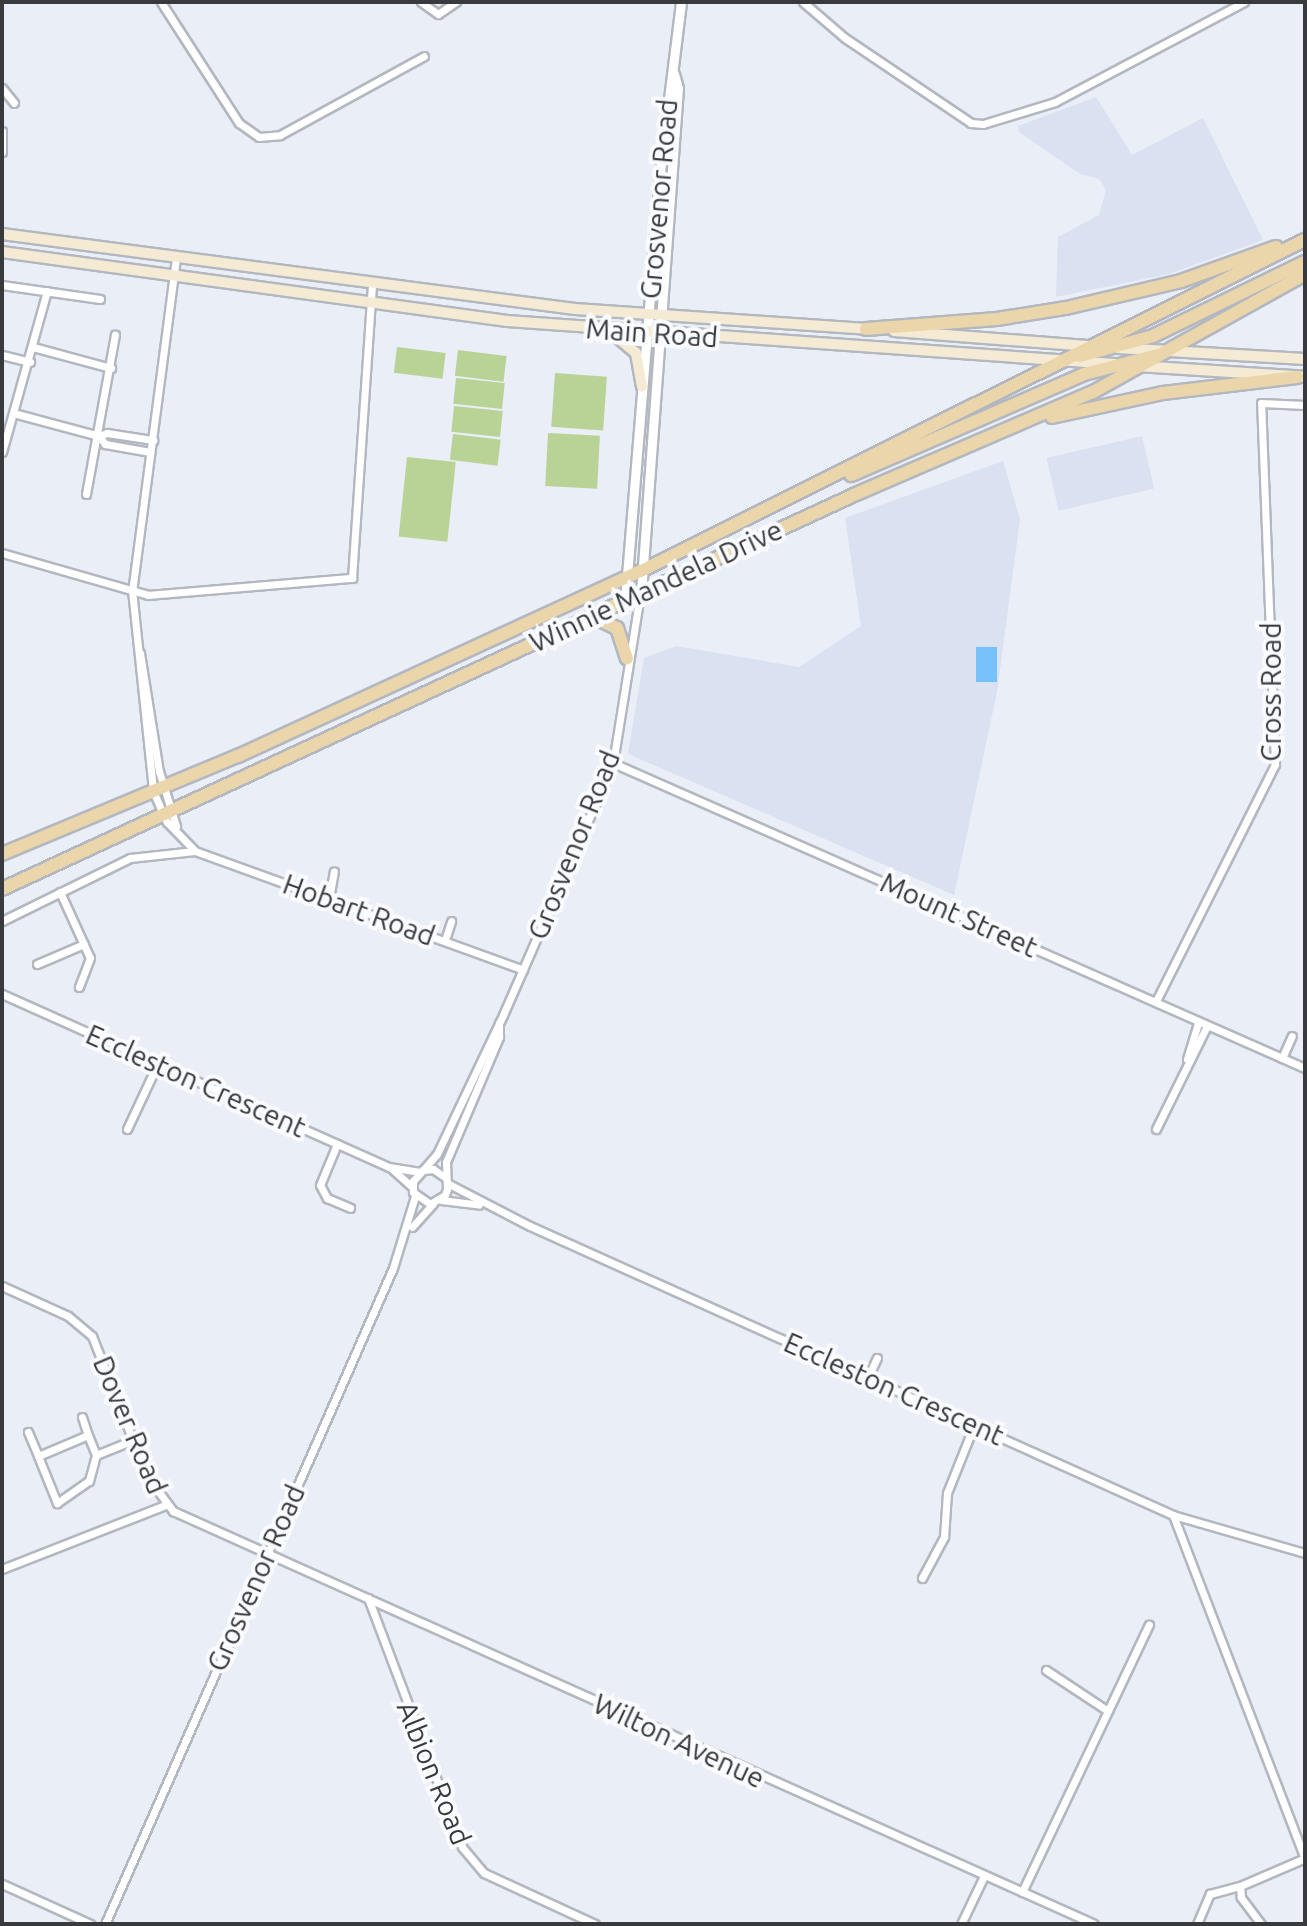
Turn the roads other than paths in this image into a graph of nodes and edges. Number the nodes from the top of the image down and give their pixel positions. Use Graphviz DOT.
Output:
graph roads {
  1 [pos="161,2"];
  2 [pos="421,2"];
  3 [pos="456,2"];
  4 [pos="681,2"];
  5 [pos="803,2"];
  6 [pos="1244,2"];
  7 [pos="424,56"];
  8 [pos="2,88"];
  9 [pos="14,103"];
  10 [pos="2,131"];
  11 [pos="2,152"];
  12 [pos="2,234"];
  13 [pos="1305,239"];
  14 [pos="2,252"];
  15 [pos="176,258"];
  16 [pos="1305,262"];
  17 [pos="1305,274"];
  18 [pos="174,277"];
  19 [pos="2,285"];
  20 [pos="372,285"];
  21 [pos="47,291"];
  22 [pos="100,299"];
  23 [pos="370,304"];
  24 [pos="654,314"];
  25 [pos="866,329"];
  26 [pos="610,331"];
  27 [pos="652,334"];
  28 [pos="115,335"];
  29 [pos="1088,346"];
  30 [pos="33,347"];
  31 [pos="1117,348"];
  32 [pos="1172,352"];
  33 [pos="2,355"];
  34 [pos="1305,359"];
  35 [pos="1061,360"];
  36 [pos="30,362"];
  37 [pos="1117,364"];
  38 [pos="1146,367"];
  39 [pos="111,368"];
  40 [pos="1301,377"];
  41 [pos="642,386"];
  42 [pos="1305,405"];
  43 [pos="17,414"];
  44 [pos="1022,425"];
  45 [pos="99,436"];
  46 [pos="153,440"];
  47 [pos="2,452"];
  48 [pos="150,452"];
  49 [pos="86,494"];
  50 [pos="793,497"];
  51 [pos="2,553"];
  52 [pos="641,571"];
  53 [pos="625,578"];
  54 [pos="132,590"];
  55 [pos="641,593"];
  56 [pos="625,600"];
  57 [pos="635,613"];
  58 [pos="590,616"];
  59 [pos="627,658"];
  60 [pos="613,763"];
  61 [pos="158,789"];
  62 [pos="167,812"];
  63 [pos="195,851"];
  64 [pos="2,854"];
  65 [pos="334,871"];
  66 [pos="2,889"];
  67 [pos="60,892"];
  68 [pos="329,899"];
  69 [pos="2,921"];
  70 [pos="451,921"];
  71 [pos="445,940"];
  72 [pos="84,944"];
  73 [pos="37,964"];
  74 [pos="523,970"];
  75 [pos="79,987"];
  76 [pos="2,994"];
  77 [pos="1156,1001"];
  78 [pos="1198,1022"];
  79 [pos="499,1023"];
  80 [pos="1207,1026"];
  81 [pos="1292,1036"];
  82 [pos="1282,1058"];
  83 [pos="1187,1059"];
  84 [pos="156,1067"];
  85 [pos="1305,1068"];
  86 [pos="127,1129"];
  87 [pos="1156,1129"];
  88 [pos="337,1144"];
  89 [pos="389,1167"];
  90 [pos="421,1171"];
  91 [pos="446,1180"];
  92 [pos="414,1191"];
  93 [pos="440,1201"];
  94 [pos="489,1207"];
  95 [pos="350,1208"];
  96 [pos="408,1233"];
  97 [pos="2,1286"];
  98 [pos="877,1358"];
  99 [pos="868,1377"];
  100 [pos="82,1417"];
  101 [pos="974,1425"];
  102 [pos="28,1432"];
  103 [pos="88,1435"];
  104 [pos="133,1440"];
  105 [pos="96,1455"];
  106 [pos="38,1456"];
  107 [pos="165,1505"];
  108 [pos="1173,1515"];
  109 [pos="267,1553"];
  110 [pos="1305,1553"];
  111 [pos="2,1569"];
  112 [pos="922,1578"];
  113 [pos="368,1598"];
  114 [pos="1149,1625"];
  115 [pos="1046,1670"];
  116 [pos="1108,1711"];
  117 [pos="1305,1858"];
  118 [pos="984,1876"];
  119 [pos="2,1884"];
  120 [pos="1240,1886"];
  121 [pos="1022,1892"];
  122 [pos="1258,1921"];
  123 [pos="90,1924"];
  124 [pos="105,1924"];
  125 [pos="595,1924"];
  126 [pos="961,1924"];
  127 [pos="1094,1924"];
  128 [pos="1197,1924"];
  129 [pos="1247,1924"];
  1 -- 7 [label="street"];
  2 -- 3 [label="street"];
  4 -- 24 [label="street, Grosvenor Road"];
  5 -- 6 [label="street"];
  8 -- 9 [label="street"];
  10 -- 11 [label="street"];
  12 -- 15 [label="main road, Main Road"];
  13 -- 25 [label="main road"];
  13 -- 29 [label="main road, Winnie Mandela Drive"];
  14 -- 18 [label="main road, Main Road"];
  15 -- 18 [label="street"];
  15 -- 20 [label="main road, Main Road"];
  16 -- 31 [label="main road"];
  17 -- 32 [label="main road, Winnie Mandela Drive"];
  18 -- 23 [label="main road, Main Road"];
  18 -- 46 [label="street"];
  19 -- 21 [label="street"];
  20 -- 23 [label="street"];
  20 -- 24 [label="main road, Main Road"];
  21 -- 22 [label="street"];
  21 -- 30 [label="street"];
  23 -- 26 [label="main road, Main Road"];
  23 -- 54 [label="street"];
  24 -- 25 [label="main road, Main Road"];
  24 -- 27 [label="street, Grosvenor Road"];
  25 -- 29 [label="main road, Main Road"];
  26 -- 27 [label="main road, Main Road"];
  26 -- 41 [label="main road"];
  27 -- 35 [label="main road, Main Road"];
  27 -- 41 [label="street, Grosvenor Road"];
  27 -- 52 [label="street, Grosvenor Road"];
  28 -- 39 [label="street"];
  29 -- 31 [label="main road, Main Road"];
  29 -- 35 [label="main road, Winnie Mandela Drive"];
  30 -- 36 [label="street"];
  30 -- 39 [label="street"];
  31 -- 32 [label="main road, Main Road"];
  31 -- 35 [label="main road"];
  32 -- 34 [label="main road, Main Road"];
  32 -- 37 [label="main road"];
  32 -- 38 [label="main road, Winnie Mandela Drive"];
  33 -- 36 [label="street"];
  35 -- 37 [label="main road, Main Road"];
  35 -- 50 [label="main road, Winnie Mandela Drive"];
  36 -- 43 [label="street"];
  37 -- 38 [label="main road, Main Road"];
  37 -- 50 [label="main road"];
  38 -- 40 [label="main road, Main Road"];
  38 -- 44 [label="main road, Winnie Mandela Drive"];
  39 -- 45 [label="street"];
  40 -- 44 [label="main road"];
  41 -- 53 [label="street, Grosvenor Road"];
  42 -- 77 [label="street, Cross Road"];
  43 -- 45 [label="street"];
  43 -- 47 [label="street"];
  44 -- 55 [label="main road, Winnie Mandela Drive"];
  45 -- 46 [label="street"];
  45 -- 48 [label="street"];
  45 -- 49 [label="street"];
  46 -- 48 [label="street"];
  48 -- 54 [label="street"];
  50 -- 52 [label="main road, Winnie Mandela Drive"];
  51 -- 54 [label="street"];
  52 -- 53 [label="main road, Winnie Mandela Drive"];
  52 -- 55 [label="street, Grosvenor Road"];
  53 -- 56 [label="street, Grosvenor Road"];
  53 -- 61 [label="main road, Winnie Mandela Drive"];
  54 -- 61 [label="street"];
  55 -- 56 [label="main road, Winnie Mandela Drive"];
  55 -- 57 [label="street, Grosvenor Road"];
  56 -- 57 [label="street"];
  56 -- 58 [label="main road, Winnie Mandela Drive"];
  57 -- 59 [label="street, Grosvenor Road"];
  58 -- 59 [label="main road"];
  58 -- 62 [label="main road, Winnie Mandela Drive"];
  59 -- 60 [label="street, Grosvenor Road"];
  60 -- 74 [label="street, Grosvenor Road"];
  60 -- 77 [label="street, Mount Street"];
  61 -- 62 [label="street"];
  61 -- 64 [label="main road, Winnie Mandela Drive"];
  62 -- 63 [label="street"];
  62 -- 66 [label="main road, Winnie Mandela Drive"];
  63 -- 67 [label="street, Hobart Road"];
  63 -- 68 [label="street, Hobart Road"];
  65 -- 68 [label="street"];
  67 -- 69 [label="street, Hobart Road"];
  67 -- 72 [label="street"];
  68 -- 71 [label="street, Hobart Road"];
  70 -- 71 [label="street"];
  71 -- 74 [label="street, Hobart Road"];
  72 -- 73 [label="street"];
  72 -- 75 [label="street"];
  74 -- 79 [label="street, Grosvenor Road"];
  76 -- 84 [label="street, Eccleston Crescent"];
  77 -- 78 [label="street, Mount Street"];
  78 -- 80 [label="street, Mount Street"];
  78 -- 83 [label="street"];
  79 -- 90 [label="street, Grosvenor Road"];
  79 -- 91 [label="street, Grosvenor Road"];
  80 -- 82 [label="street, Mount Street"];
  80 -- 83 [label="street"];
  81 -- 82 [label="street"];
  82 -- 85 [label="street, Mount Street"];
  83 -- 87 [label="street"];
  84 -- 86 [label="street"];
  84 -- 88 [label="street, Eccleston Crescent"];
  88 -- 89 [label="street, Eccleston Crescent"];
  88 -- 95 [label="street"];
  89 -- 90 [label="street, Eccleston Crescent"];
  89 -- 92 [label="street, Eccleston Crescent"];
  90 -- 91 [label="street, Eccleston Crescent"];
  90 -- 92 [label="street, Grosvenor Road"];
  91 -- 93 [label="street, Grosvenor Road"];
  91 -- 94 [label="street, Eccleston Crescent"];
  92 -- 93 [label="street, Eccleston Crescent"];
  92 -- 96 [label="street, Grosvenor Road"];
  93 -- 94 [label="street, Eccleston Crescent"];
  93 -- 96 [label="street, Grosvenor Road"];
  94 -- 99 [label="street, Eccleston Crescent"];
  96 -- 109 [label="street, Grosvenor Road"];
  97 -- 104 [label="street, Dover Road"];
  98 -- 99 [label="street"];
  99 -- 101 [label="street, Eccleston Crescent"];
  100 -- 103 [label="street"];
  101 -- 108 [label="street, Eccleston Crescent"];
  101 -- 112 [label="street"];
  102 -- 106 [label="street"];
  103 -- 105 [label="street"];
  103 -- 106 [label="street"];
  104 -- 105 [label="street"];
  104 -- 107 [label="street, Dover Road"];
  105 -- 106 [label="street"];
  107 -- 109 [label="street, Dover Road"];
  107 -- 111 [label="street"];
  108 -- 110 [label="street, Eccleston Crescent"];
  108 -- 117 [label="street"];
  109 -- 113 [label="street, Wilton Avenue"];
  109 -- 124 [label="street, Grosvenor Road"];
  113 -- 118 [label="street, Wilton Avenue"];
  113 -- 125 [label="street, Albion Road"];
  114 -- 116 [label="street"];
  115 -- 116 [label="street"];
  116 -- 121 [label="street"];
  117 -- 120 [label="street"];
  118 -- 121 [label="street, Wilton Avenue"];
  118 -- 126 [label="street"];
  119 -- 123 [label="street"];
  120 -- 122 [label="street"];
  120 -- 128 [label="street"];
  121 -- 127 [label="street, Wilton Avenue"];
  122 -- 129 [label="street"];
}
